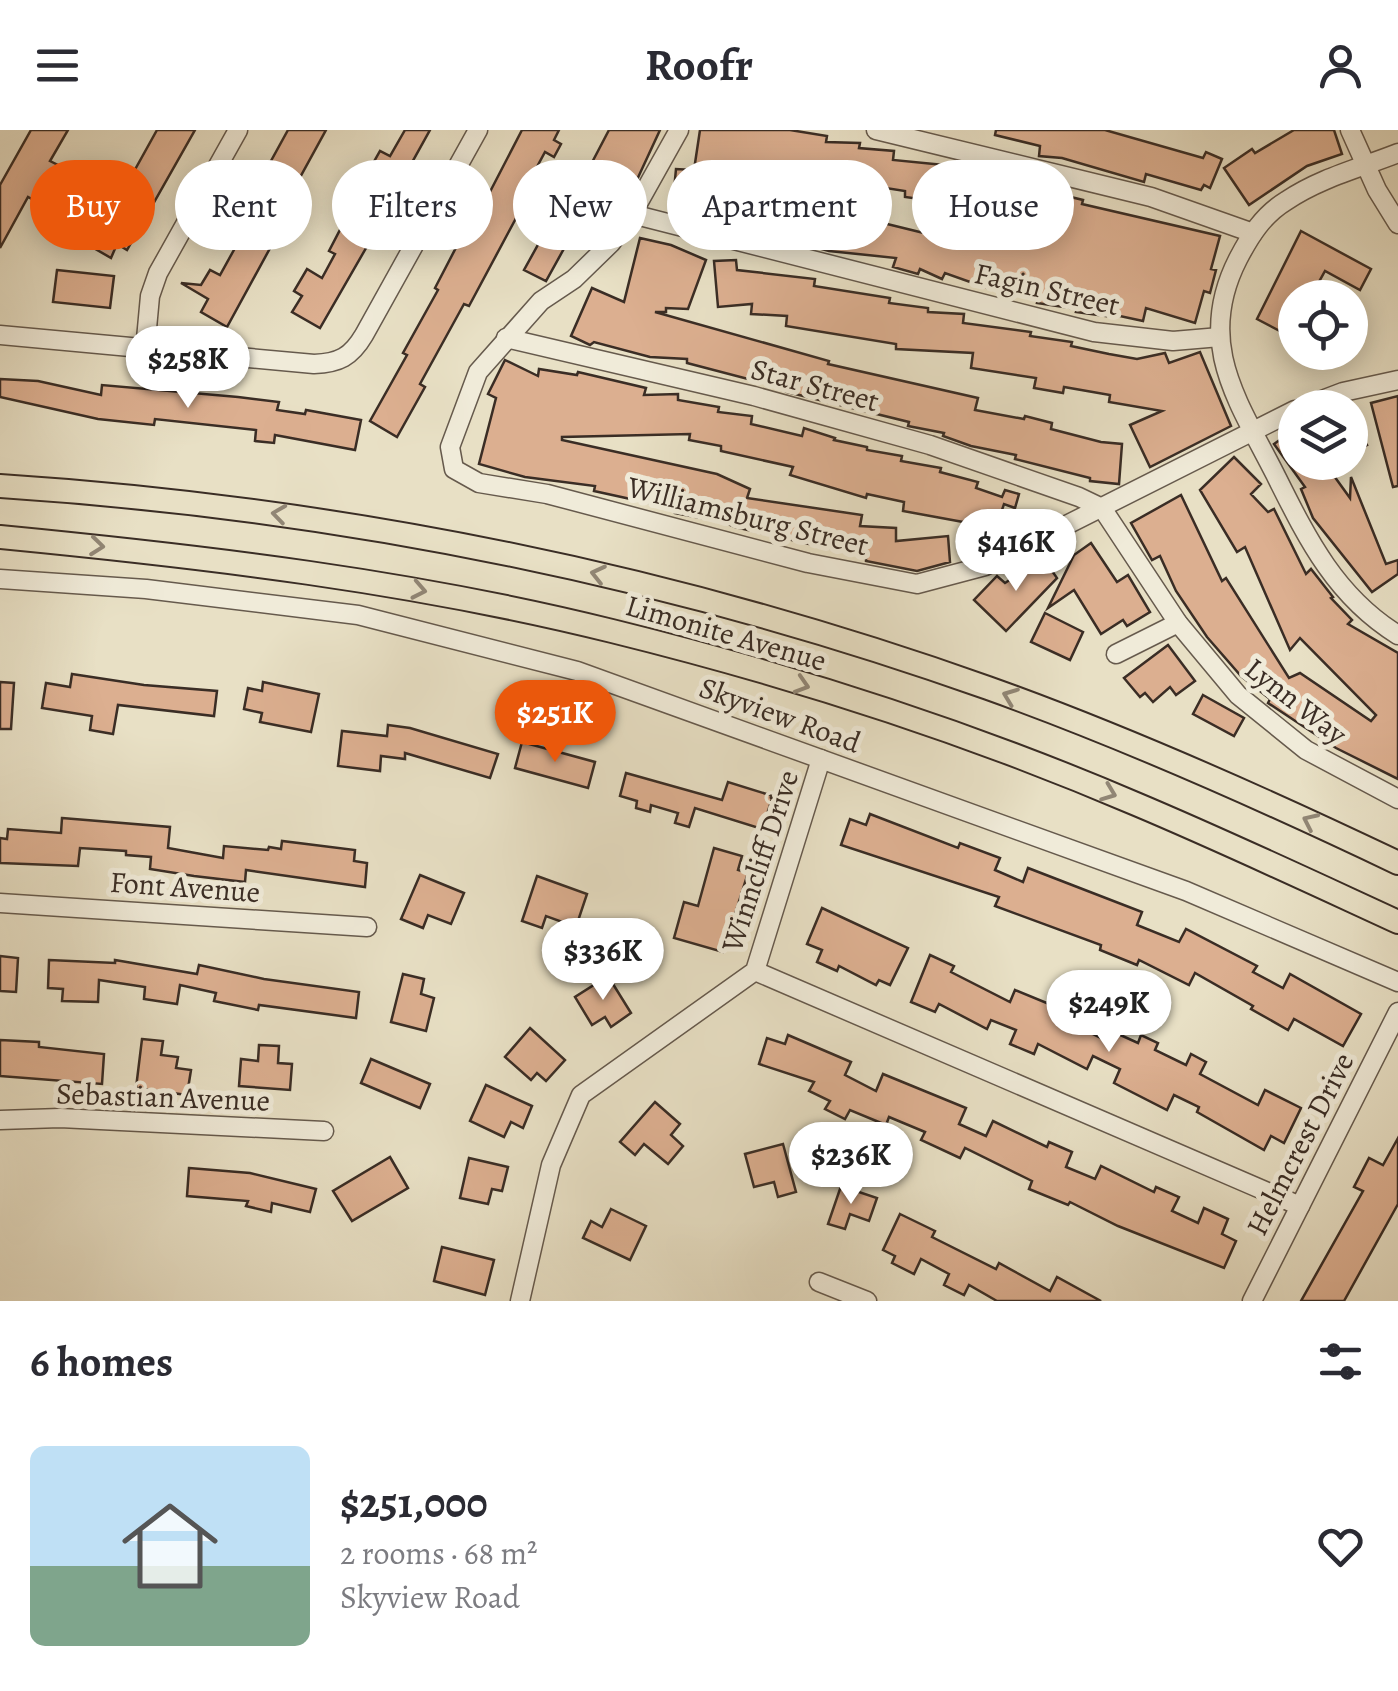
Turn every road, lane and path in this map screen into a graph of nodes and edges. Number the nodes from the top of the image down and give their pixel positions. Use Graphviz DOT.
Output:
graph roads {
  1 [pos="238,130"];
  2 [pos="478,130"];
  3 [pos="679,130"];
  4 [pos="876,130"];
  5 [pos="1350,130"];
  6 [pos="1398,153"];
  7 [pos="1365,164"];
  8 [pos="647,187"];
  9 [pos="647,218"];
  10 [pos="1398,224"];
  11 [pos="1253,232"];
  12 [pos="604,250"];
  13 [pos="0,335"];
  14 [pos="1220,336"];
  15 [pos="506,338"];
  16 [pos="145,350"];
  17 [pos="1398,380"];
  18 [pos="1352,390"];
  19 [pos="1278,419"];
  20 [pos="1252,432"];
  21 [pos="0,486"];
  22 [pos="1102,508"];
  23 [pos="0,537"];
  24 [pos="0,579"];
  25 [pos="1178,623"];
  26 [pos="1398,636"];
  27 [pos="1116,654"];
  28 [pos="821,759"];
  29 [pos="1398,799"];
  30 [pos="1398,863"];
  31 [pos="0,903"];
  32 [pos="1398,922"];
  33 [pos="368,927"];
  34 [pos="755,971"];
  35 [pos="1398,982"];
  36 [pos="1398,1012"];
  37 [pos="0,1120"];
  38 [pos="324,1131"];
  39 [pos="1300,1206"];
  40 [pos="819,1282"];
  41 [pos="520,1301"];
  42 [pos="867,1301"];
  43 [pos="1252,1301"];
  1 -- 16 [label="street"];
  2 -- 16 [label="street"];
  3 -- 8 [label="street"];
  4 -- 11 [label="street"];
  5 -- 7 [label="street"];
  6 -- 7 [label="street"];
  7 -- 10 [label="street"];
  7 -- 11 [label="street"];
  9 -- 14 [label="street, Fagin Street"];
  11 -- 14 [label="street"];
  12 -- 15 [label="street"];
  13 -- 16 [label="street"];
  14 -- 20 [label="street"];
  15 -- 22 [label="street, Star Street"];
  15 -- 22 [label="street, Williamsburg Street"];
  17 -- 18 [label="street, Williamsburg Street"];
  19 -- 20 [label="street, Williamsburg Street"];
  20 -- 22 [label="street, Williamsburg Street"];
  20 -- 26 [label="street"];
  30 -- 21 [label="main road, Limonite Avenue, one-way"];
  22 -- 25 [label="street, Lynn Way"];
  23 -- 32 [label="main road, Limonite Avenue, one-way"];
  24 -- 28 [label="street, Skyview Road"];
  25 -- 27 [label="street"];
  25 -- 29 [label="street, Lynn Way"];
  28 -- 34 [label="street, Winncliff Drive"];
  28 -- 35 [label="street, Skyview Road"];
  31 -- 33 [label="street, Font Avenue"];
  34 -- 39 [label="street"];
  34 -- 41 [label="street, Winncliff Drive"];
  36 -- 39 [label="street, Helmcrest Drive"];
  37 -- 38 [label="street, Sebastian Avenue"];
  39 -- 43 [label="street, Helmcrest Drive"];
  40 -- 42 [label="street"];
}
